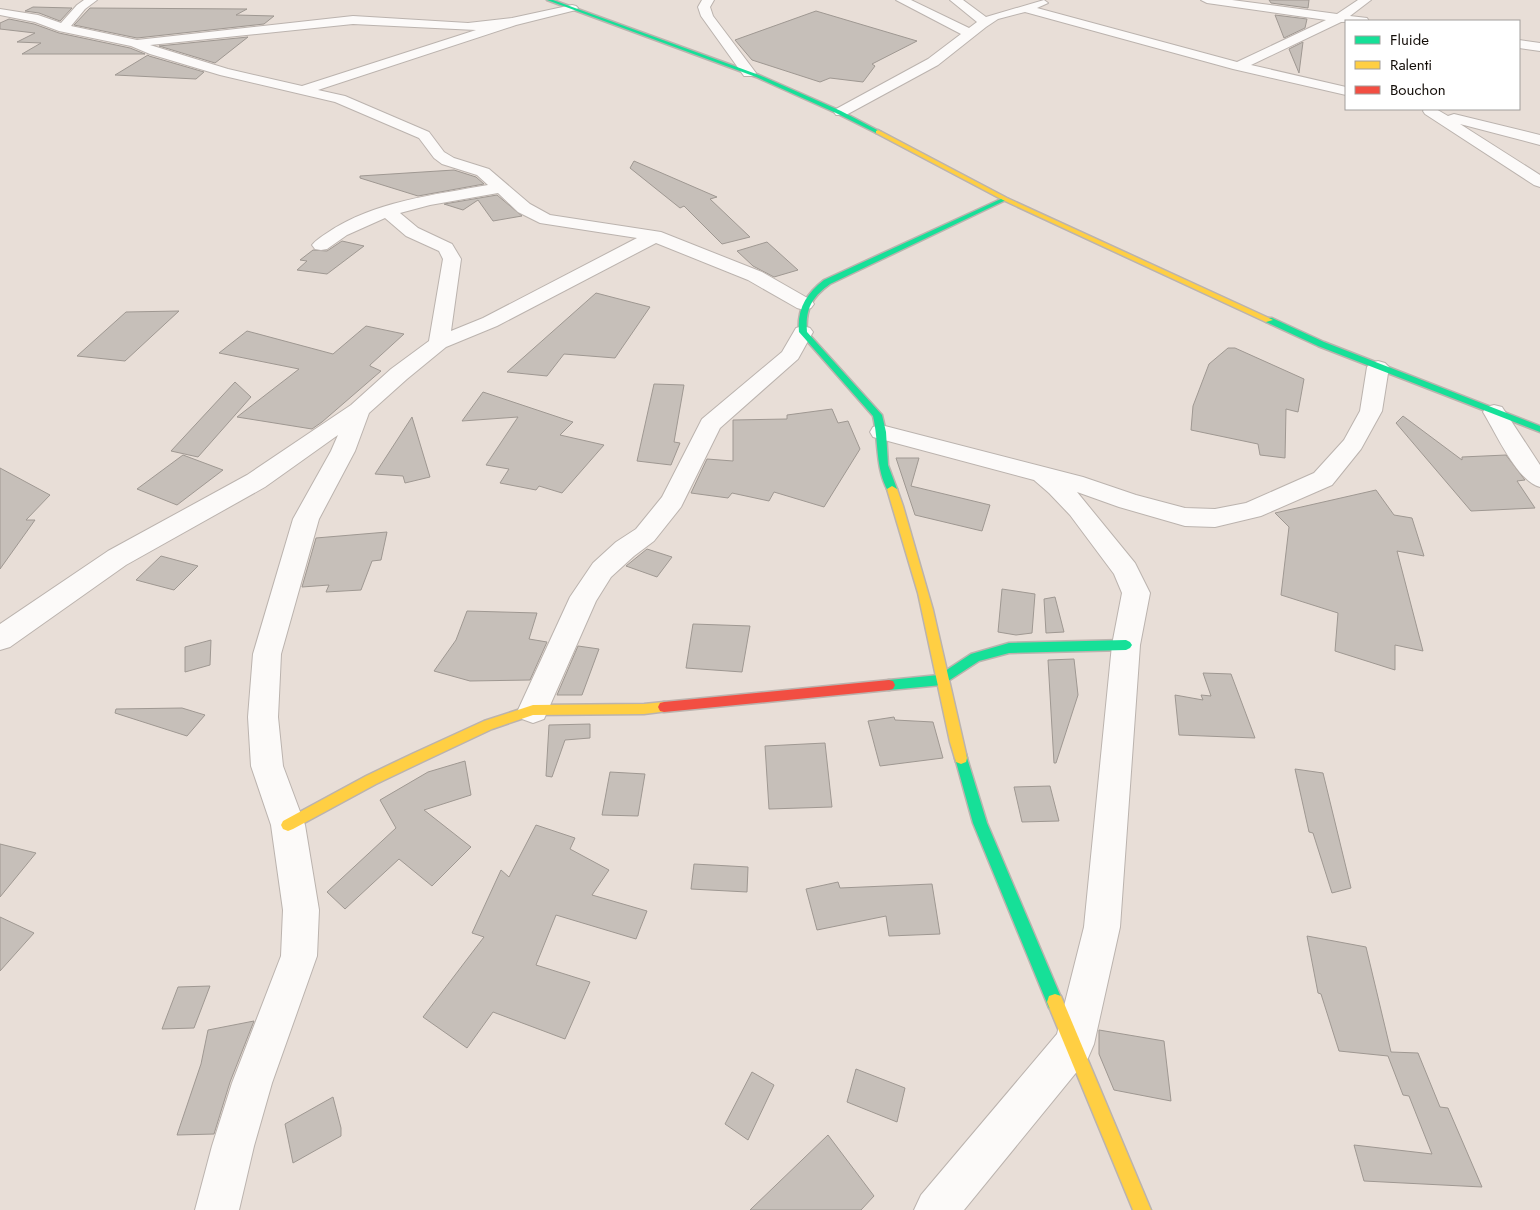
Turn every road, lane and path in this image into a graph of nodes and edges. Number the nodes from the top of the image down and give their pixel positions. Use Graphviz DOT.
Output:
graph roads {
  1 [pos="91,0"];
  2 [pos="549,0"];
  3 [pos="708,0"];
  4 [pos="902,0"];
  5 [pos="956,0"];
  6 [pos="1051,0"];
  7 [pos="1207,0"];
  8 [pos="1365,0"];
  9 [pos="572,8"];
  10 [pos="1024,8"];
  11 [pos="0,12"];
  12 [pos="1339,18"];
  13 [pos="1355,20"];
  14 [pos="512,22"];
  15 [pos="985,22"];
  16 [pos="63,28"];
  17 [pos="971,34"];
  18 [pos="135,43"];
  19 [pos="1520,44"];
  20 [pos="1540,47"];
  21 [pos="1238,66"];
  22 [pos="749,72"];
  23 [pos="303,90"];
  24 [pos="1345,91"];
  25 [pos="1424,110"];
  26 [pos="841,112"];
  27 [pos="1540,140"];
  28 [pos="1540,182"];
  29 [pos="501,188"];
  30 [pos="1005,198"];
  31 [pos="387,211"];
  32 [pos="654,236"];
  33 [pos="321,245"];
  34 [pos="804,304"];
  35 [pos="804,332"];
  36 [pos="439,343"];
  37 [pos="1378,367"];
  38 [pos="359,410"];
  39 [pos="1494,412"];
  40 [pos="1540,429"];
  41 [pos="881,432"];
  42 [pos="1042,474"];
  43 [pos="1540,479"];
  44 [pos="0,640"];
  45 [pos="1126,645"];
  46 [pos="942,680"];
  47 [pos="533,710"];
  48 [pos="288,825"];
  49 [pos="1074,1044"];
  50 [pos="217,1210"];
  51 [pos="936,1210"];
  52 [pos="1142,1210"];
  1 -- 16 [label="street"];
  2 -- 9 [label="street"];
  3 -- 22 [label="street"];
  4 -- 17 [label="street"];
  5 -- 15 [label="street"];
  6 -- 10 [label="street"];
  7 -- 12 [label="street"];
  8 -- 12 [label="street"];
  9 -- 14 [label="street"];
  9 -- 22 [label="street"];
  10 -- 15 [label="street"];
  10 -- 21 [label="street"];
  11 -- 16 [label="street"];
  12 -- 13 [label="street"];
  12 -- 21 [label="street"];
  14 -- 18 [label="street"];
  14 -- 23 [label="street"];
  15 -- 17 [label="street"];
  16 -- 18 [label="street"];
  17 -- 26 [label="street"];
  18 -- 23 [label="street"];
  19 -- 20 [label="street"];
  21 -- 24 [label="street"];
  22 -- 26 [label="street"];
  23 -- 29 [label="street"];
  25 -- 27 [label="street"];
  25 -- 28 [label="street"];
  26 -- 30 [label="street"];
  29 -- 31 [label="street"];
  29 -- 32 [label="street"];
  30 -- 34 [label="street"];
  30 -- 37 [label="street"];
  31 -- 33 [label="street"];
  31 -- 36 [label="street"];
  32 -- 34 [label="street"];
  32 -- 36 [label="street"];
  34 -- 35 [label="street"];
  35 -- 41 [label="street"];
  35 -- 47 [label="street"];
  36 -- 38 [label="street"];
  37 -- 39 [label="street"];
  37 -- 42 [label="street"];
  38 -- 44 [label="street"];
  38 -- 48 [label="street"];
  39 -- 40 [label="street"];
  39 -- 43 [label="street"];
  41 -- 42 [label="street"];
  41 -- 46 [label="street"];
  42 -- 45 [label="street"];
  45 -- 46 [label="street"];
  45 -- 49 [label="street"];
  46 -- 47 [label="street"];
  46 -- 49 [label="street"];
  47 -- 48 [label="street"];
  48 -- 50 [label="street"];
  49 -- 51 [label="street"];
  49 -- 52 [label="street"];
}
